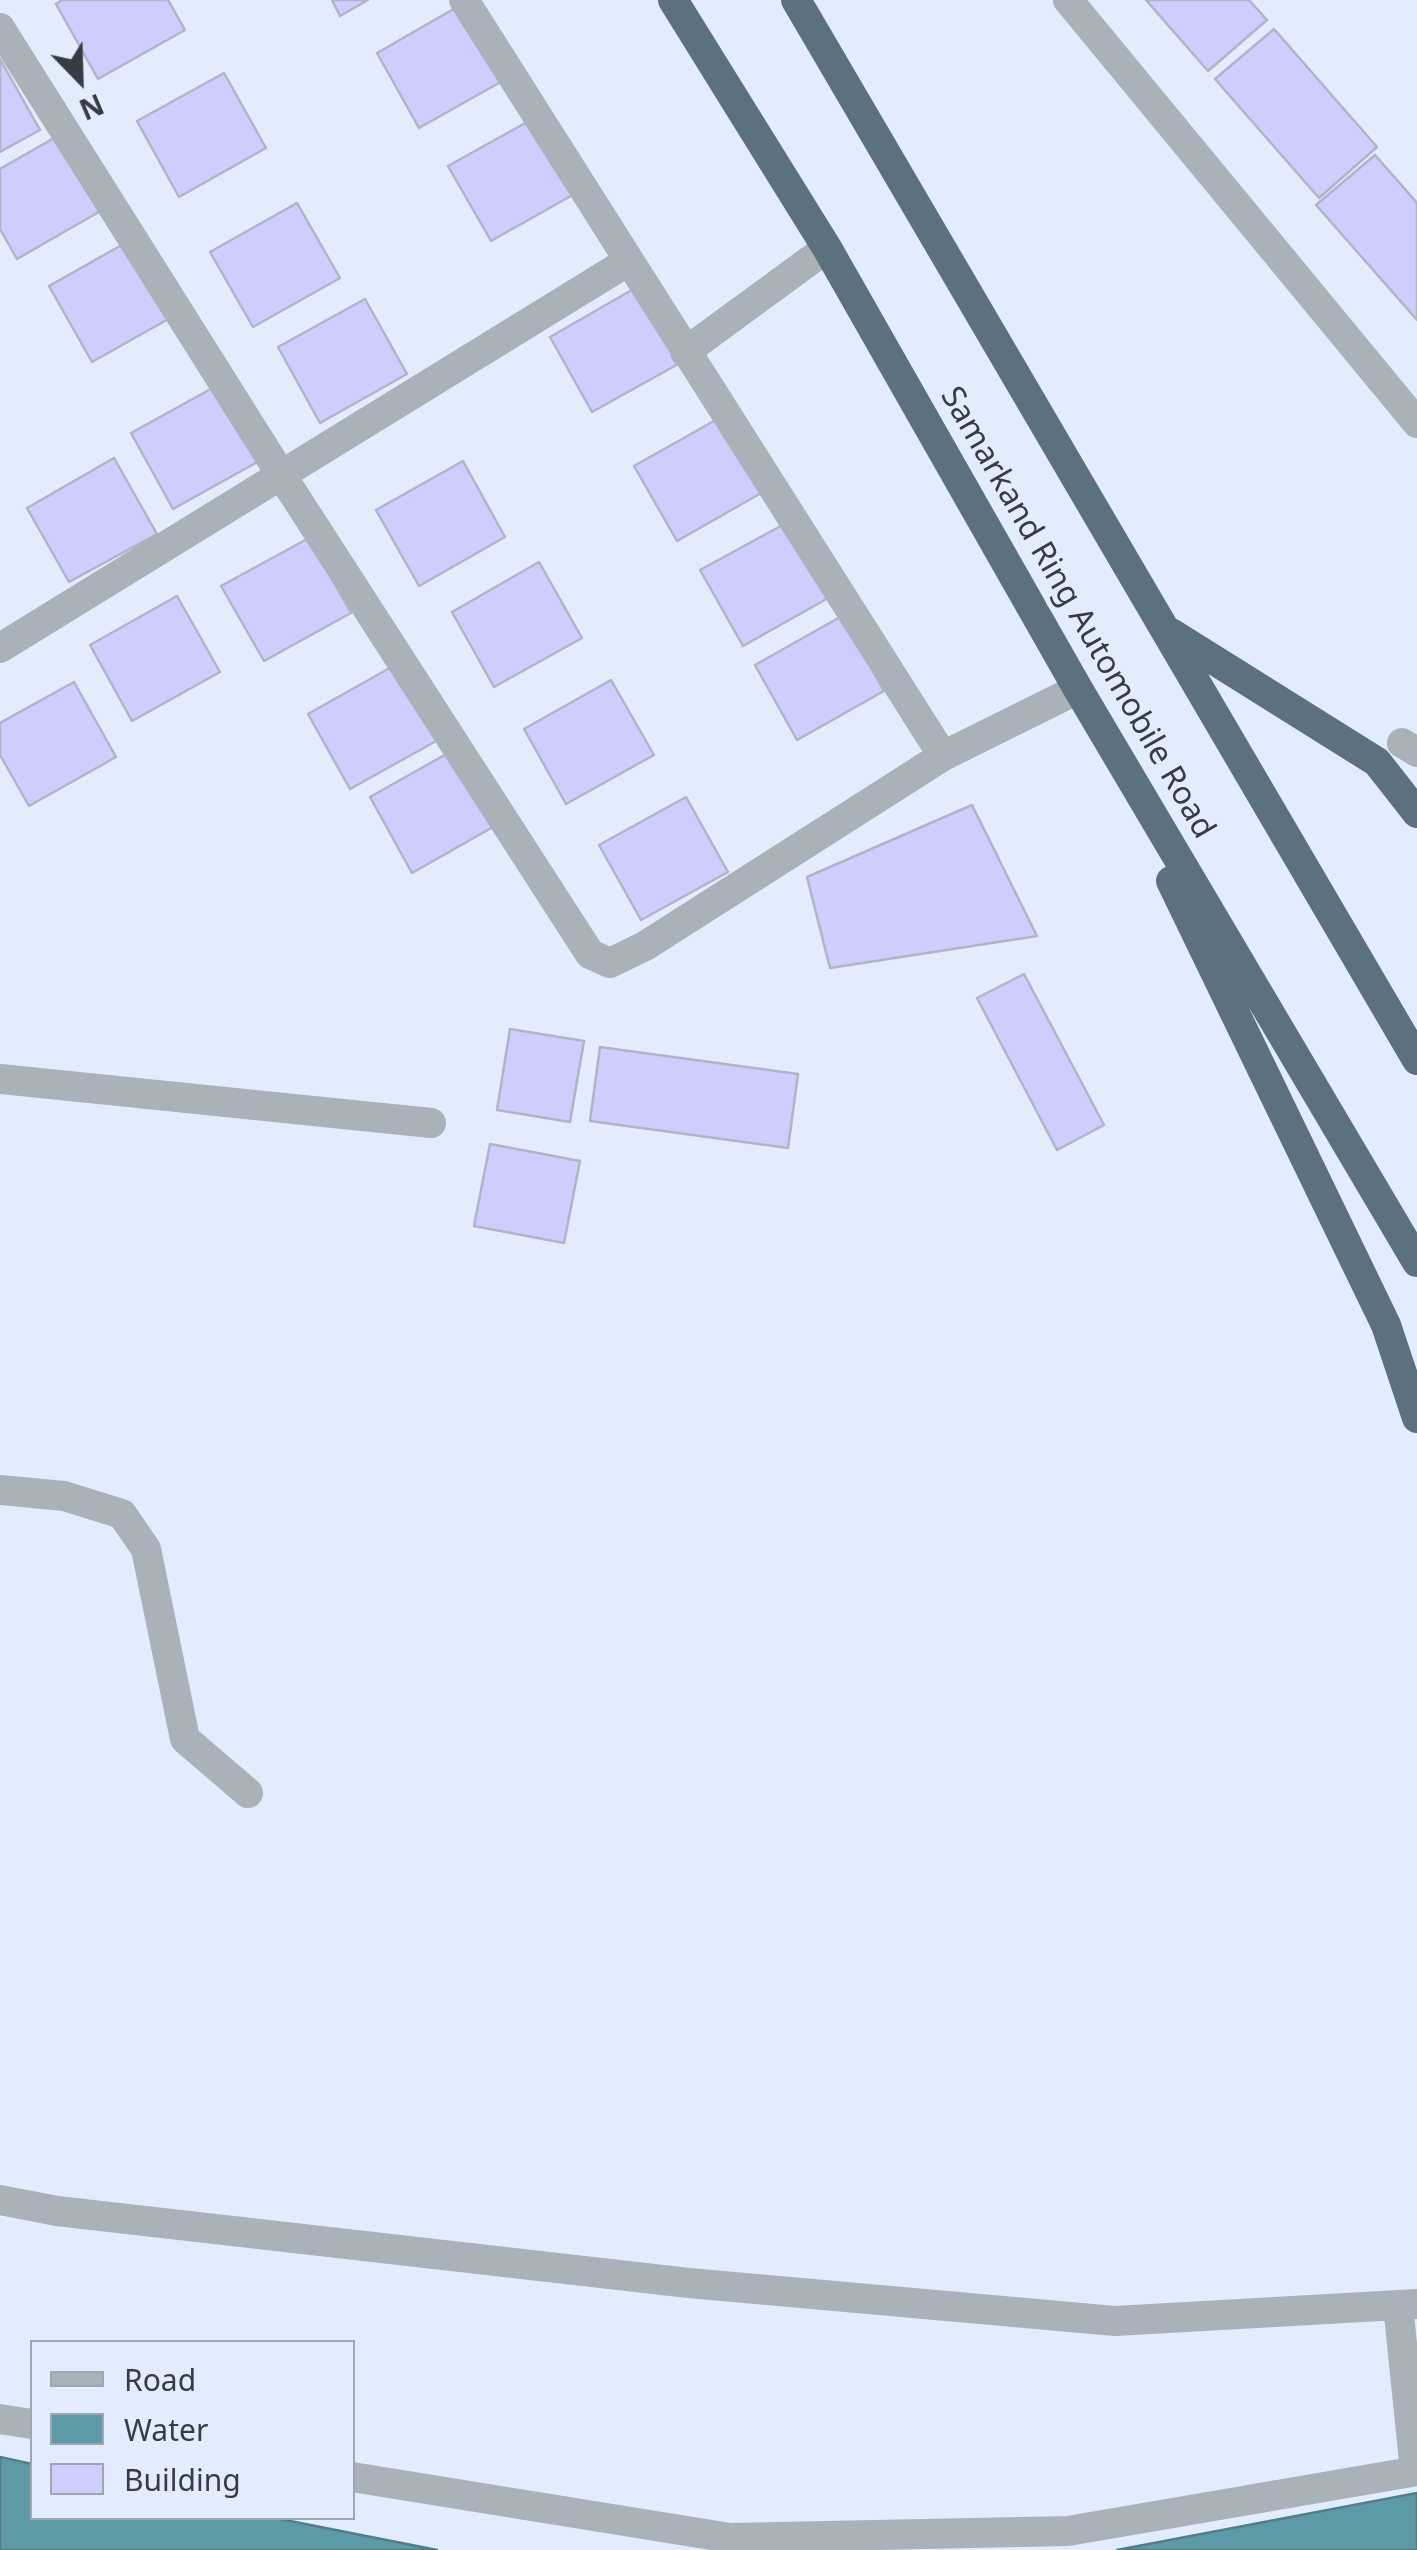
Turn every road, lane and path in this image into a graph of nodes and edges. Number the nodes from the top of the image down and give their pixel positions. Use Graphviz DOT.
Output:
graph roads {
  1 [pos="464,0"];
  2 [pos="673,0"];
  3 [pos="796,0"];
  4 [pos="1068,0"];
  5 [pos="0,28"];
  6 [pos="827,248"];
  7 [pos="627,262"];
  8 [pos="685,352"];
  9 [pos="1417,423"];
  10 [pos="280,474"];
  11 [pos="1165,629"];
  12 [pos="0,648"];
  13 [pos="1078,689"];
  14 [pos="943,756"];
  15 [pos="1417,812"];
  16 [pos="1417,1060"];
  17 [pos="0,1079"];
  18 [pos="431,1123"];
  19 [pos="1417,1262"];
  20 [pos="1417,1418"];
  21 [pos="0,1490"];
  22 [pos="248,1793"];
  23 [pos="0,2200"];
  24 [pos="1408,2305"];
  25 [pos="0,2418"];
  26 [pos="30,2424"];
  27 [pos="1416,2471"];
  28 [pos="355,2477"];
  1 -- 7 [label="street"];
  2 -- 6 [label="highway, Samarkand Ring Automobile Road"];
  3 -- 11 [label="highway, Samarkand Ring Automobile Road"];
  4 -- 9 [label="street"];
  5 -- 10 [label="street"];
  6 -- 8 [label="street"];
  6 -- 13 [label="highway, Samarkand Ring Automobile Road"];
  7 -- 8 [label="street"];
  7 -- 10 [label="street"];
  8 -- 14 [label="street"];
  10 -- 12 [label="street"];
  10 -- 14 [label="street"];
  11 -- 15 [label="highway"];
  11 -- 16 [label="highway, Samarkand Ring Automobile Road"];
  13 -- 14 [label="street"];
  13 -- 19 [label="highway, Samarkand Ring Automobile Road"];
  13 -- 20 [label="highway"];
  17 -- 18 [label="street"];
  21 -- 22 [label="street"];
  23 -- 24 [label="street"];
  24 -- 27 [label="street"];
  25 -- 26 [label="street"];
  27 -- 28 [label="street"];
}
